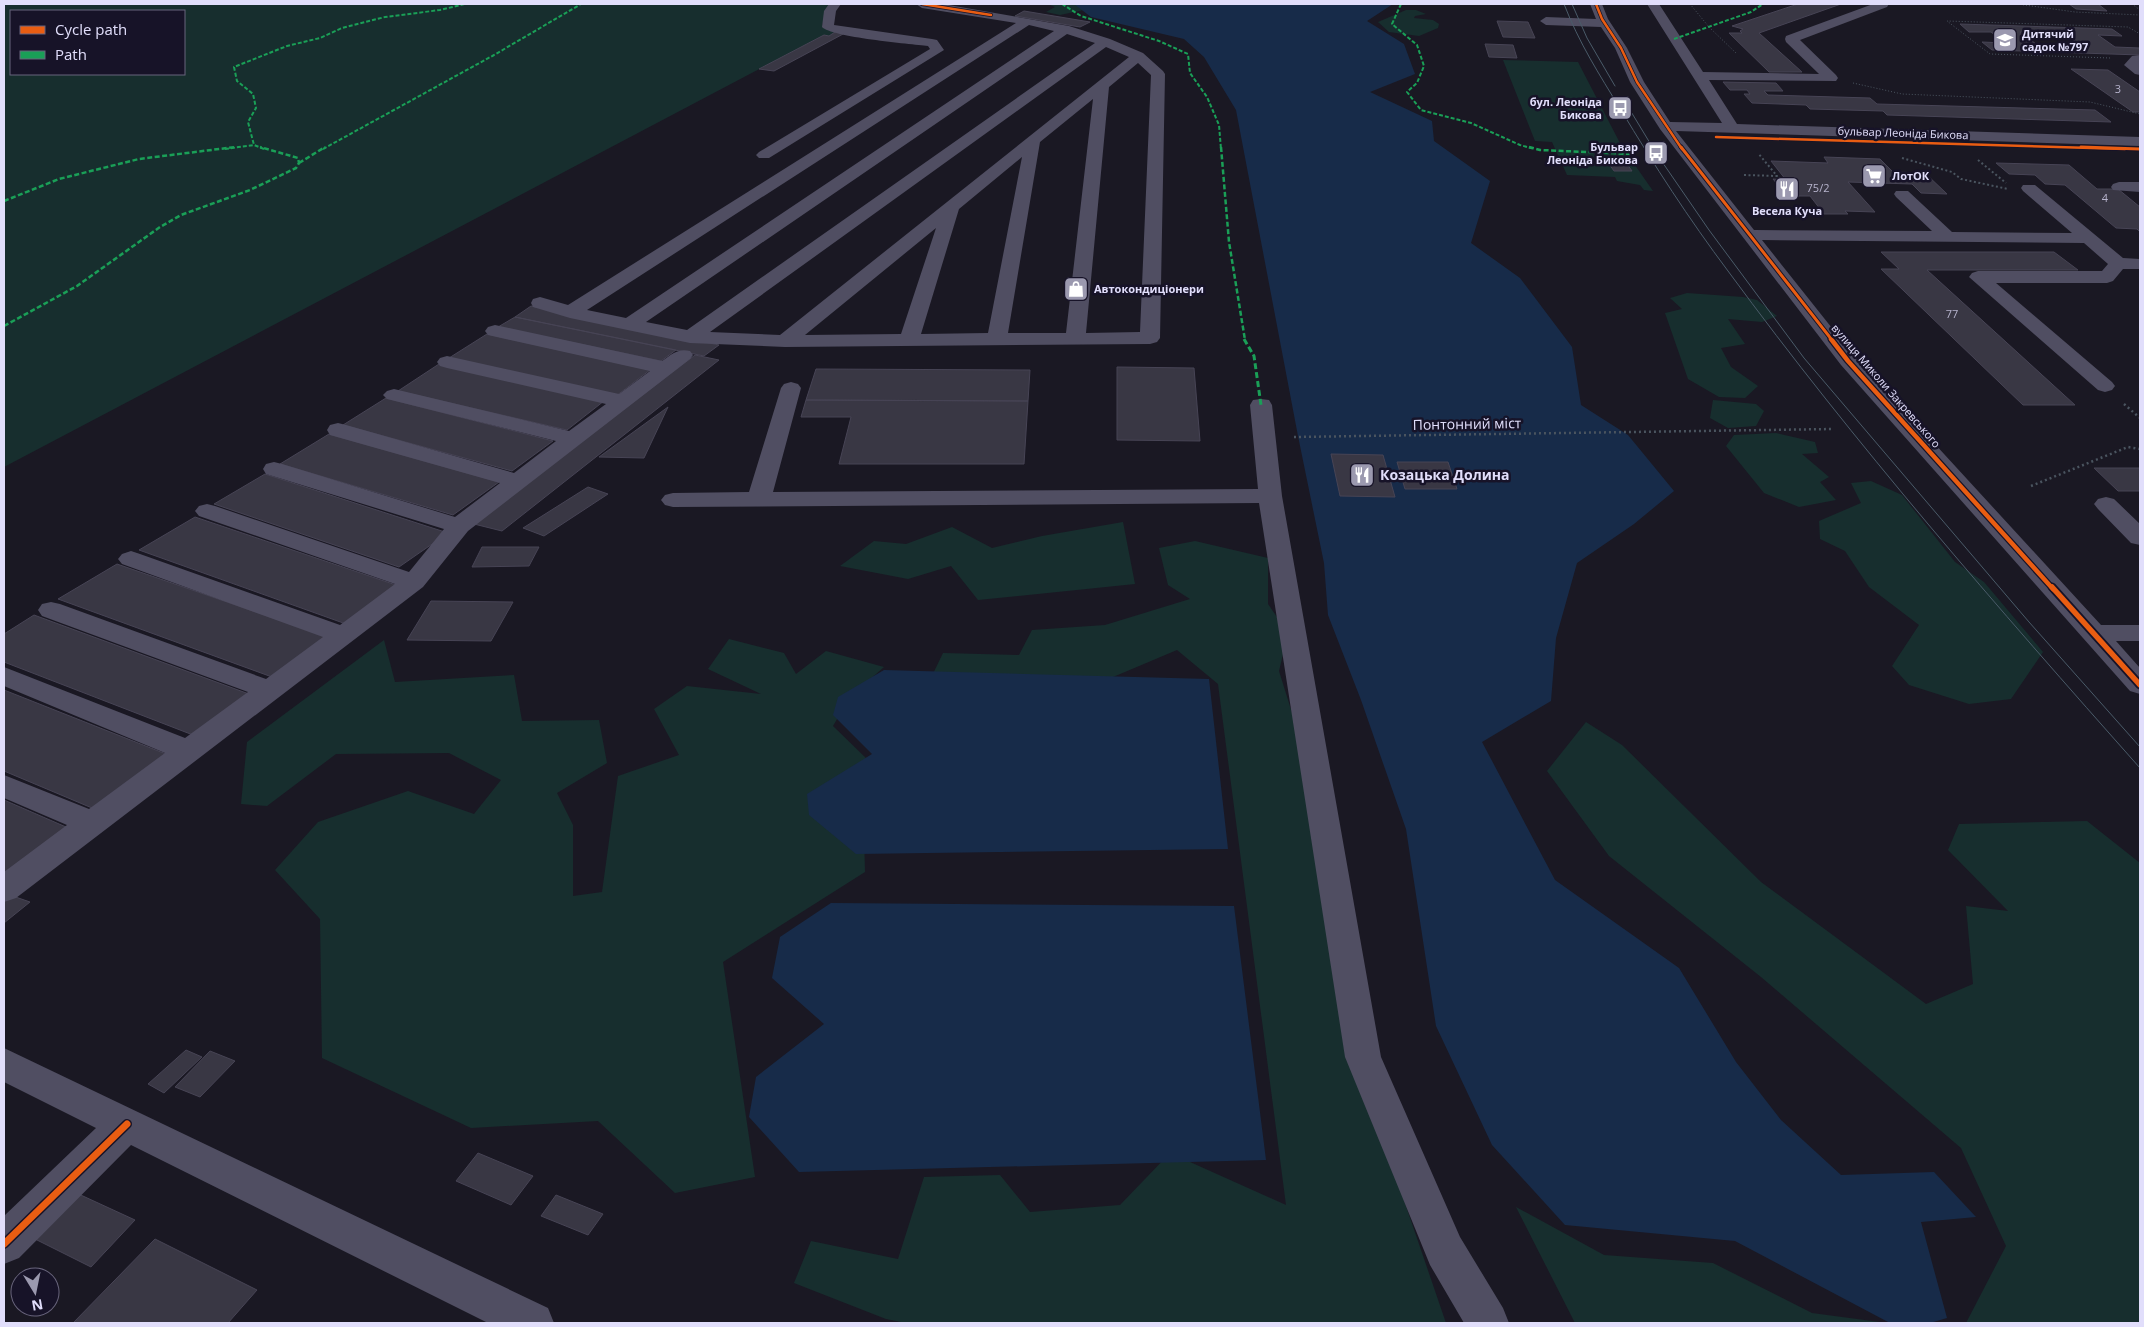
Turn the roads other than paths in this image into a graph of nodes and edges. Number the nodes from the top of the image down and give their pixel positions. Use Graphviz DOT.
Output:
graph roads {
  1 [pos="835,4"];
  2 [pos="922,4"];
  3 [pos="1596,4"];
  4 [pos="1653,4"];
  5 [pos="1883,4"];
  6 [pos="1027,21"];
  7 [pos="1546,21"];
  8 [pos="1605,23"];
  9 [pos="1065,29"];
  10 [pos="1105,42"];
  11 [pos="1138,56"];
  12 [pos="1698,76"];
  13 [pos="1102,84"];
  14 [pos="1665,126"];
  15 [pos="1732,127"];
  16 [pos="1033,141"];
  17 [pos="2140,141"];
  18 [pos="764,155"];
  19 [pos="2119,187"];
  20 [pos="2140,187"];
  21 [pos="2029,192"];
  22 [pos="1902,194"];
  23 [pos="951,207"];
  24 [pos="1749,235"];
  25 [pos="1948,237"];
  26 [pos="2088,238"];
  27 [pos="2118,263"];
  28 [pos="2140,264"];
  29 [pos="540,303"];
  30 [pos="570,312"];
  31 [pos="629,325"];
  32 [pos="495,331"];
  33 [pos="997,339"];
  34 [pos="1075,339"];
  35 [pos="909,340"];
  36 [pos="785,341"];
  37 [pos="680,353"];
  38 [pos="446,362"];
  39 [pos="2105,386"];
  40 [pos="791,388"];
  41 [pos="394,395"];
  42 [pos="623,401"];
  43 [pos="1261,405"];
  44 [pos="338,430"];
  45 [pos="573,439"];
  46 [pos="274,470"];
  47 [pos="518,481"];
  48 [pos="1270,496"];
  49 [pos="759,499"];
  50 [pos="673,500"];
  51 [pos="2106,504"];
  52 [pos="207,511"];
  53 [pos="459,526"];
  54 [pos="2140,538"];
  55 [pos="131,559"];
  56 [pos="414,582"];
  57 [pos="51,610"];
  58 [pos="2092,633"];
  59 [pos="2140,633"];
  60 [pos="343,635"];
  61 [pos="4,676"];
  62 [pos="2140,685"];
  63 [pos="270,690"];
  64 [pos="188,751"];
  65 [pos="4,786"];
  66 [pos="92,823"];
  67 [pos="4,889"];
  68 [pos="4,1064"];
  69 [pos="126,1124"];
  70 [pos="71,1175"];
  71 [pos="4,1244"];
  72 [pos="533,1323"];
  73 [pos="1488,1323"];
  1 -- 18 [label="street"];
  2 -- 6 [label="street"];
  3 -- 8 [label="street, вулиця Миколи Закревського"];
  4 -- 12 [label="street"];
  5 -- 12 [label="street"];
  6 -- 9 [label="street"];
  6 -- 30 [label="street"];
  7 -- 8 [label="street"];
  8 -- 14 [label="street, вулиця Миколи Закревського"];
  9 -- 10 [label="street"];
  9 -- 31 [label="street"];
  10 -- 11 [label="street"];
  10 -- 37 [label="street"];
  11 -- 13 [label="street"];
  11 -- 34 [label="street"];
  12 -- 15 [label="street"];
  13 -- 16 [label="street"];
  13 -- 34 [label="street"];
  14 -- 15 [label="street, бульвар Леоніда Бикова"];
  14 -- 24 [label="street, вулиця Миколи Закревського"];
  15 -- 17 [label="street, бульвар Леоніда Бикова"];
  16 -- 23 [label="street"];
  16 -- 33 [label="street"];
  19 -- 20 [label="street"];
  21 -- 26 [label="street"];
  22 -- 25 [label="street"];
  23 -- 35 [label="street"];
  23 -- 36 [label="street"];
  24 -- 25 [label="street"];
  24 -- 58 [label="street, вулиця Миколи Закревського"];
  25 -- 26 [label="street"];
  26 -- 27 [label="street"];
  27 -- 28 [label="street"];
  27 -- 39 [label="street"];
  29 -- 30 [label="street"];
  30 -- 31 [label="street"];
  31 -- 37 [label="street"];
  32 -- 37 [label="street"];
  33 -- 34 [label="street"];
  33 -- 35 [label="street"];
  35 -- 36 [label="street"];
  36 -- 37 [label="street"];
  37 -- 42 [label="street"];
  38 -- 42 [label="street"];
  40 -- 49 [label="street"];
  41 -- 45 [label="street"];
  42 -- 45 [label="street"];
  43 -- 48 [label="street"];
  44 -- 47 [label="street"];
  45 -- 47 [label="street"];
  46 -- 53 [label="street"];
  47 -- 53 [label="street"];
  48 -- 49 [label="street"];
  48 -- 73 [label="street"];
  49 -- 50 [label="street"];
  51 -- 54 [label="street"];
  52 -- 56 [label="street"];
  53 -- 56 [label="street"];
  55 -- 60 [label="street"];
  56 -- 60 [label="street"];
  57 -- 63 [label="street"];
  58 -- 59 [label="street"];
  58 -- 62 [label="street, вулиця Миколи Закревського"];
  60 -- 63 [label="street"];
  61 -- 64 [label="street"];
  63 -- 64 [label="street"];
  64 -- 66 [label="street"];
  65 -- 66 [label="street"];
  66 -- 67 [label="street"];
  68 -- 69 [label="street"];
  69 -- 70 [label="street"];
  69 -- 71 [label="street"];
  69 -- 72 [label="street"];
}
